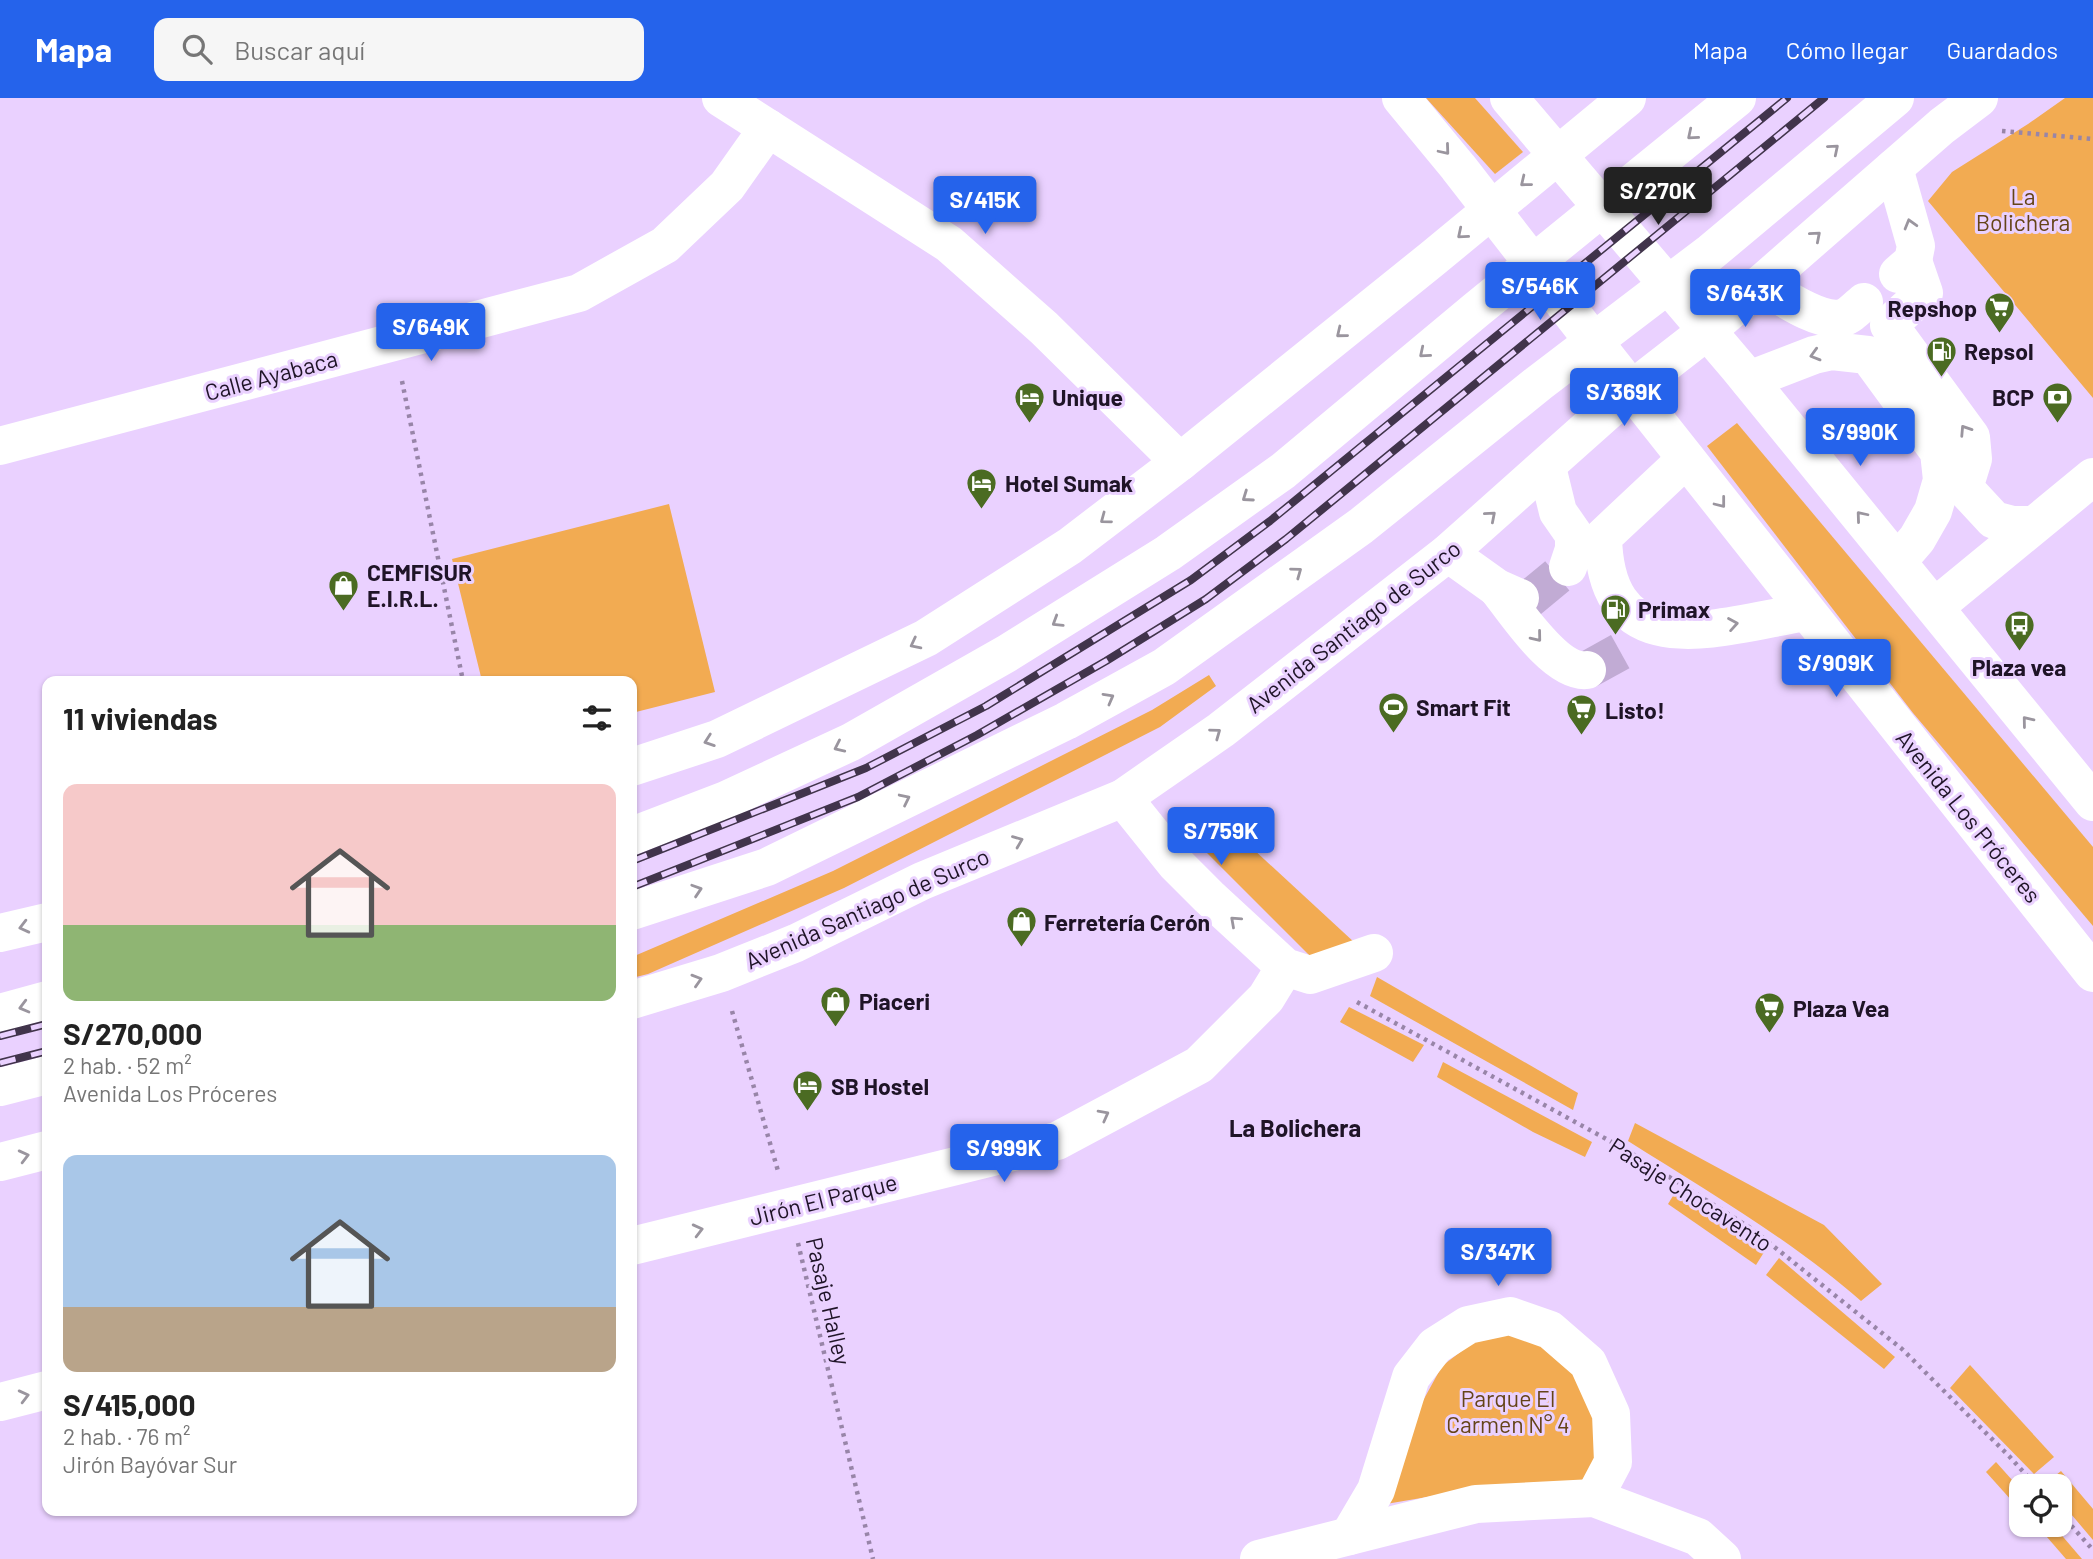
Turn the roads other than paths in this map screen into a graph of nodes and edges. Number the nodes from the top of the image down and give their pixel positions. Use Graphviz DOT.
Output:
graph roads {
  1 [pos="721,98"];
  2 [pos="1401,98"];
  3 [pos="1509,98"];
  4 [pos="1627,98"];
  5 [pos="1737,98"];
  6 [pos="1895,98"];
  7 [pos="1979,98"];
  8 [pos="768,128"];
  9 [pos="1558,155"];
  10 [pos="1894,168"];
  11 [pos="1603,207"];
  12 [pos="1491,210"];
  13 [pos="1533,264"];
  14 [pos="1761,284"];
  15 [pos="1668,285"];
  16 [pos="1707,331"];
  17 [pos="1594,342"];
  18 [pos="1868,355"];
  19 [pos="1749,380"];
  20 [pos="1631,390"];
  21 [pos="0,446"];
  22 [pos="1686,459"];
  23 [pos="1180,462"];
  24 [pos="1547,467"];
  25 [pos="2093,477"];
  26 [pos="1965,485"];
  27 [pos="1933,511"];
  28 [pos="2031,525"];
  29 [pos="1582,546"];
  30 [pos="1448,553"];
  31 [pos="1898,561"];
  32 [pos="1936,606"];
  33 [pos="1806,612"];
  34 [pos="1587,670"];
  35 [pos="637,765"];
  36 [pos="1123,798"];
  37 [pos="2093,802"];
  38 [pos="637,834"];
  39 [pos="637,909"];
  40 [pos="42,923"];
  41 [pos="0,933"];
  42 [pos="1374,953"];
  43 [pos="1285,967"];
  44 [pos="2093,973"];
  45 [pos="637,998"];
  46 [pos="42,1001"];
  47 [pos="0,1013"];
  48 [pos="42,1076"];
  49 [pos="0,1087"];
  50 [pos="42,1151"];
  51 [pos="0,1162"];
  52 [pos="637,1245"];
  53 [pos="42,1391"];
  54 [pos="0,1402"];
  55 [pos="1594,1497"];
  56 [pos="1349,1536"];
  57 [pos="1259,1559"];
  58 [pos="1722,1559"];
  1 -- 8 [label="main road"];
  2 -- 12 [label="main road, Avenida Los Próceres, one-way"];
  3 -- 9 [label="main road"];
  4 -- 9 [label="main road"];
  5 -- 11 [label="main road, one-way"];
  15 -- 6 [label="main road, one-way"];
  7 -- 10 [label="main road, Avenida Santiago de Surco"];
  8 -- 21 [label="main road, Calle Ayabaca"];
  8 -- 23 [label="main road"];
  9 -- 11 [label="main road"];
  9 -- 12 [label="main road, one-way"];
  14 -- 10 [label="main road, Avenida Santiago de Surco, one-way"];
  26 -- 10 [label="main road, one-way"];
  11 -- 13 [label="main road"];
  11 -- 15 [label="main road"];
  12 -- 13 [label="main road, Avenida Los Próceres"];
  12 -- 23 [label="main road, one-way"];
  13 -- 17 [label="main road, Avenida Los Próceres"];
  13 -- 38 [label="main road, one-way"];
  14 -- 16 [label="main road, Avenida Santiago de Surco"];
  14 -- 18 [label="main road"];
  15 -- 16 [label="main road"];
  15 -- 17 [label="main road"];
  16 -- 19 [label="main road"];
  16 -- 20 [label="main road, Avenida Santiago de Surco"];
  17 -- 20 [label="main road, Avenida Los Próceres"];
  39 -- 17 [label="main road, one-way"];
  18 -- 19 [label="main road, one-way"];
  18 -- 27 [label="main road"];
  31 -- 19 [label="main road, one-way"];
  20 -- 22 [label="main road, Avenida Los Próceres"];
  20 -- 24 [label="main road, Avenida Santiago de Surco"];
  22 -- 29 [label="main road"];
  22 -- 33 [label="main road, Avenida Los Próceres, one-way"];
  23 -- 35 [label="main road, one-way"];
  24 -- 29 [label="main road"];
  30 -- 24 [label="main road, Avenida Santiago de Surco, one-way"];
  25 -- 28 [label="main road"];
  26 -- 27 [label="main road"];
  26 -- 28 [label="main road"];
  27 -- 31 [label="main road"];
  28 -- 32 [label="main road"];
  29 -- 33 [label="main road, one-way"];
  30 -- 34 [label="main road, one-way"];
  36 -- 30 [label="main road, Avenida Santiago de Surco, one-way"];
  31 -- 32 [label="main road"];
  37 -- 32 [label="main road, one-way"];
  33 -- 44 [label="main road, Avenida Los Próceres"];
  43 -- 36 [label="main road, one-way"];
  45 -- 36 [label="main road, Avenida Santiago de Surco, one-way"];
  40 -- 41 [label="main road, one-way"];
  42 -- 43 [label="main road"];
  52 -- 43 [label="main road, Jirón El Parque, one-way"];
  46 -- 47 [label="main road, one-way"];
  48 -- 49 [label="main road"];
  51 -- 50 [label="main road, one-way"];
  54 -- 53 [label="main road, one-way"];
  55 -- 56 [label="main road"];
  55 -- 56 [label="main road"];
  55 -- 58 [label="main road"];
  56 -- 57 [label="main road"];
}
